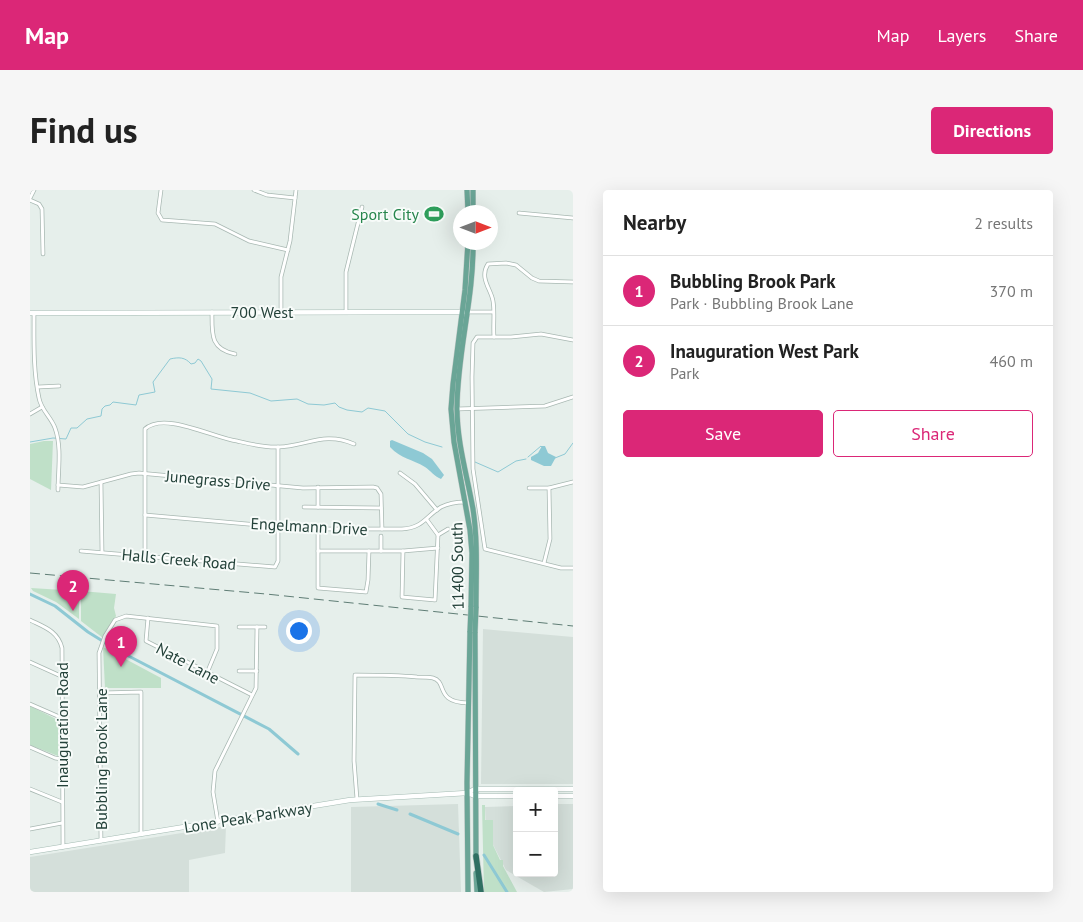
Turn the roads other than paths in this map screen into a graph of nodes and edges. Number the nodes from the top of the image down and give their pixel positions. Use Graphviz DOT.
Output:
graph roads {
  1 [pos="34,190"];
  2 [pos="160,190"];
  3 [pos="254,190"];
  4 [pos="296,190"];
  5 [pos="467,190"];
  6 [pos="473,190"];
  7 [pos="295,198"];
  8 [pos="30,199"];
  9 [pos="468,205"];
  10 [pos="474,205"];
  11 [pos="362,207"];
  12 [pos="519,213"];
  13 [pos="573,218"];
  14 [pos="288,250"];
  15 [pos="468,250"];
  16 [pos="473,250"];
  17 [pos="43,254"];
  18 [pos="573,282"];
  19 [pos="212,312"];
  20 [pos="281,312"];
  21 [pos="346,312"];
  22 [pos="465,312"];
  23 [pos="493,312"];
  24 [pos="32,313"];
  25 [pos="494,337"];
  26 [pos="573,340"];
  27 [pos="32,343"];
  28 [pos="235,354"];
  29 [pos="38,386"];
  30 [pos="59,386"];
  31 [pos="573,397"];
  32 [pos="42,407"];
  33 [pos="472,408"];
  34 [pos="457,409"];
  35 [pos="30,414"];
  36 [pos="354,444"];
  37 [pos="278,447"];
  38 [pos="400,473"];
  39 [pos="145,474"];
  40 [pos="101,482"];
  41 [pos="573,482"];
  42 [pos="278,486"];
  43 [pos="318,487"];
  44 [pos="529,488"];
  45 [pos="549,488"];
  46 [pos="466,502"];
  47 [pos="304,507"];
  48 [pos="318,507"];
  49 [pos="381,508"];
  50 [pos="437,510"];
  51 [pos="145,515"];
  52 [pos="427,520"];
  53 [pos="278,526"];
  54 [pos="318,529"];
  55 [pos="448,529"];
  56 [pos="382,530"];
  57 [pos="476,532"];
  58 [pos="438,535"];
  59 [pos="381,536"];
  60 [pos="438,548"];
  61 [pos="82,550"];
  62 [pos="318,551"];
  63 [pos="369,551"];
  64 [pos="381,551"];
  65 [pos="403,551"];
  66 [pos="102,552"];
  67 [pos="145,556"];
  68 [pos="544,563"];
  69 [pos="573,568"];
  70 [pos="473,608"];
  71 [pos="148,618"];
  72 [pos="30,620"];
  73 [pos="239,627"];
  74 [pos="257,627"];
  75 [pos="265,627"];
  76 [pos="472,632"];
  77 [pos="30,662"];
  78 [pos="239,671"];
  79 [pos="257,671"];
  80 [pos="207,673"];
  81 [pos="63,677"];
  82 [pos="100,693"];
  83 [pos="252,696"];
  84 [pos="468,703"];
  85 [pos="30,704"];
  86 [pos="62,718"];
  87 [pos="30,747"];
  88 [pos="62,759"];
  89 [pos="30,789"];
  90 [pos="475,789"];
  91 [pos="573,790"];
  92 [pos="467,793"];
  93 [pos="475,796"];
  94 [pos="513,796"];
  95 [pos="558,796"];
  96 [pos="573,796"];
  97 [pos="357,799"];
  98 [pos="62,802"];
  99 [pos="218,822"];
  100 [pos="62,824"];
  101 [pos="30,829"];
  102 [pos="141,835"];
  103 [pos="101,841"];
  104 [pos="63,847"];
  105 [pos="30,852"];
  106 [pos="476,856"];
  107 [pos="468,892"];
  108 [pos="477,892"];
  109 [pos="481,892"];
  1 -- 8 [label="street"];
  2 -- 14 [label="street"];
  3 -- 7 [label="street"];
  4 -- 7 [label="street"];
  5 -- 9 [label="main road"];
  6 -- 10 [label="main road"];
  7 -- 14 [label="street"];
  8 -- 17 [label="street"];
  11 -- 21 [label="street"];
  12 -- 13 [label="street"];
  14 -- 20 [label="street"];
  15 -- 22 [label="main road, 11400 South"];
  16 -- 22 [label="main road, 11400 South"];
  18 -- 23 [label="street"];
  19 -- 20 [label="main road, 700 West"];
  19 -- 24 [label="main road, 700 West"];
  19 -- 28 [label="street"];
  20 -- 21 [label="main road, 700 West"];
  21 -- 22 [label="main road, 700 West"];
  22 -- 23 [label="street, 700 West"];
  22 -- 34 [label="main road, 11400 South"];
  22 -- 46 [label="main road, 11400 South"];
  23 -- 25 [label="street"];
  24 -- 27 [label="street"];
  25 -- 26 [label="street"];
  25 -- 33 [label="street"];
  27 -- 29 [label="street"];
  29 -- 30 [label="street"];
  29 -- 32 [label="street"];
  31 -- 33 [label="street"];
  32 -- 35 [label="street"];
  32 -- 40 [label="street, Junegrass Drive"];
  33 -- 34 [label="street"];
  33 -- 68 [label="street"];
  34 -- 57 [label="main road, 11400 South"];
  36 -- 37 [label="street"];
  37 -- 39 [label="street"];
  37 -- 42 [label="street"];
  38 -- 50 [label="street"];
  39 -- 40 [label="street, Junegrass Drive"];
  39 -- 42 [label="street, Junegrass Drive"];
  39 -- 51 [label="street"];
  40 -- 66 [label="street"];
  41 -- 45 [label="street"];
  42 -- 43 [label="street, Junegrass Drive"];
  42 -- 53 [label="street"];
  43 -- 48 [label="street"];
  43 -- 49 [label="street, Junegrass Drive"];
  44 -- 45 [label="street"];
  45 -- 68 [label="street"];
  46 -- 50 [label="street, Engelmann Drive"];
  46 -- 57 [label="main road"];
  46 -- 70 [label="main road, 11400 South"];
  47 -- 48 [label="street"];
  48 -- 49 [label="street"];
  49 -- 56 [label="street"];
  50 -- 52 [label="street, Engelmann Drive"];
  51 -- 53 [label="street, Engelmann Drive"];
  51 -- 67 [label="street"];
  52 -- 56 [label="street, Engelmann Drive"];
  52 -- 58 [label="street"];
  53 -- 54 [label="street, Engelmann Drive"];
  53 -- 67 [label="street, Halls Creek Road"];
  54 -- 56 [label="street, Engelmann Drive"];
  54 -- 62 [label="street"];
  55 -- 58 [label="street"];
  57 -- 70 [label="main road, 11400 South"];
  58 -- 60 [label="street"];
  59 -- 64 [label="street"];
  60 -- 65 [label="street"];
  60 -- 65 [label="street"];
  61 -- 66 [label="street, Halls Creek Road"];
  62 -- 63 [label="street"];
  62 -- 63 [label="street"];
  63 -- 64 [label="street"];
  64 -- 65 [label="street"];
  66 -- 67 [label="street, Halls Creek Road"];
  68 -- 69 [label="street"];
  70 -- 76 [label="main road, 11400 South, bridge"];
  71 -- 80 [label="street, Nate Lane"];
  71 -- 80 [label="street"];
  71 -- 82 [label="street, Bubbling Brook Lane"];
  72 -- 81 [label="street, Inauguration Road"];
  73 -- 74 [label="street"];
  74 -- 75 [label="street"];
  74 -- 79 [label="street"];
  76 -- 84 [label="main road, 11400 South"];
  76 -- 90 [label="main road, 11400 South"];
  77 -- 81 [label="street"];
  78 -- 79 [label="street"];
  79 -- 83 [label="street"];
  80 -- 83 [label="street, Nate Lane"];
  81 -- 86 [label="street, Inauguration Road"];
  82 -- 102 [label="street"];
  82 -- 103 [label="street, Bubbling Brook Lane"];
  83 -- 99 [label="street"];
  84 -- 92 [label="main road, 11400 South"];
  84 -- 97 [label="street"];
  85 -- 86 [label="street"];
  86 -- 88 [label="street, Inauguration Road"];
  87 -- 88 [label="street"];
  88 -- 98 [label="street, Inauguration Road"];
  89 -- 98 [label="street"];
  90 -- 91 [label="main road"];
  90 -- 92 [label="main road"];
  90 -- 93 [label="main road, 11400 South"];
  92 -- 93 [label="main road"];
  92 -- 97 [label="main road, Lone Peak Parkway"];
  92 -- 107 [label="main road, 11400 South"];
  93 -- 94 [label="main road"];
  93 -- 106 [label="main road, 11400 South"];
  95 -- 96 [label="main road"];
  97 -- 99 [label="main road, Lone Peak Parkway"];
  98 -- 100 [label="street, Inauguration Road"];
  99 -- 102 [label="main road, Lone Peak Parkway"];
  100 -- 101 [label="street"];
  100 -- 104 [label="street, Inauguration Road"];
  102 -- 103 [label="main road, Lone Peak Parkway"];
  103 -- 104 [label="main road, Lone Peak Parkway"];
  104 -- 105 [label="main road, Lone Peak Parkway"];
  106 -- 108 [label="main road, 11400 South"];
  106 -- 109 [label="highway"];
}
